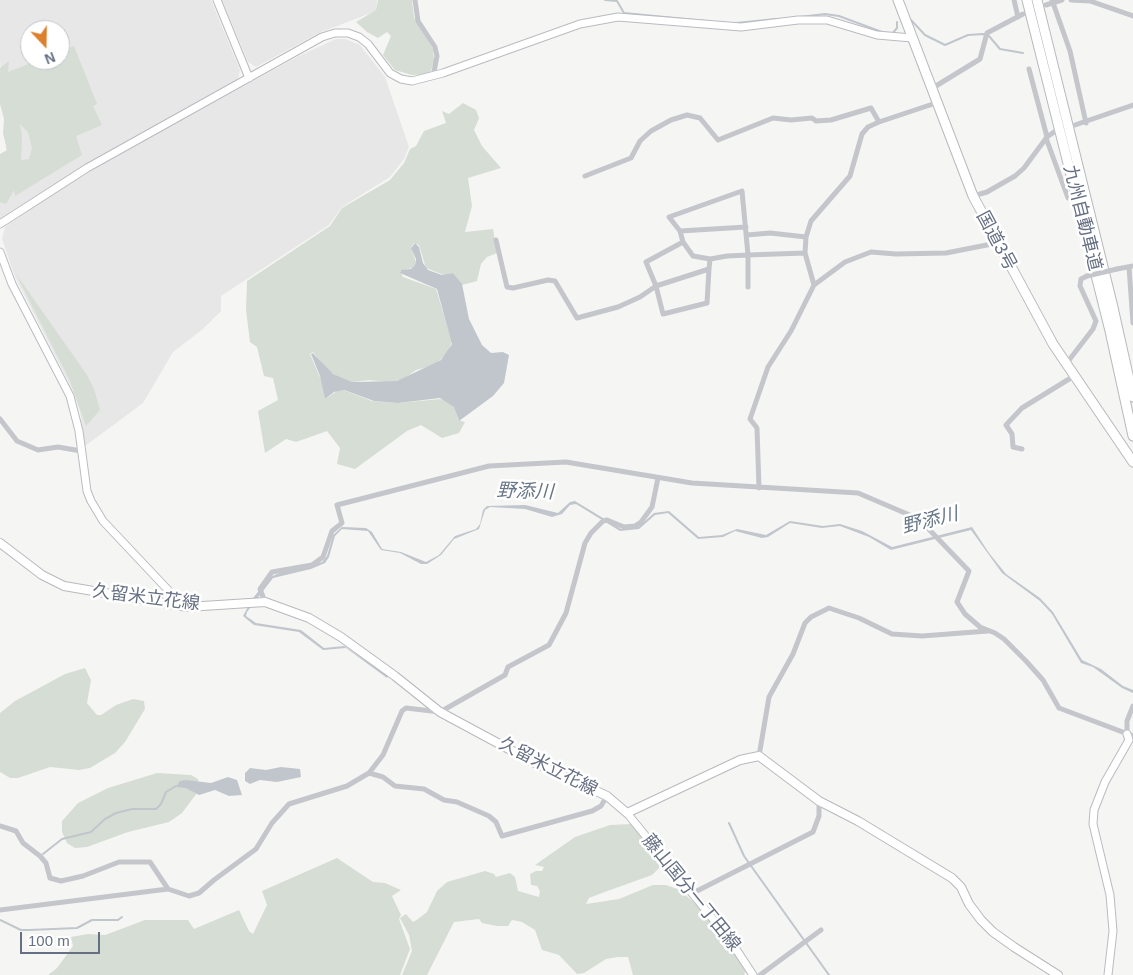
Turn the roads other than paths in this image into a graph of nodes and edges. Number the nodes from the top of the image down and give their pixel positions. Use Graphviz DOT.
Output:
graph roads {
  1 [pos="217,0"];
  2 [pos="414,0"];
  3 [pos="898,0"];
  4 [pos="1014,0"];
  5 [pos="1028,0"];
  6 [pos="1037,0"];
  7 [pos="1062,0"];
  8 [pos="1070,0"];
  9 [pos="1052,1"];
  10 [pos="1046,6"];
  11 [pos="1133,16"];
  12 [pos="912,38"];
  13 [pos="1030,70"];
  14 [pos="433,77"];
  15 [pos="249,78"];
  16 [pos="931,89"];
  17 [pos="936,102"];
  18 [pos="1133,105"];
  19 [pos="879,122"];
  20 [pos="1086,123"];
  21 [pos="1075,125"];
  22 [pos="1054,132"];
  23 [pos="1046,138"];
  24 [pos="585,176"];
  25 [pos="973,196"];
  26 [pos="1068,198"];
  27 [pos="0,224"];
  28 [pos="746,227"];
  29 [pos="680,231"];
  30 [pos="747,235"];
  31 [pos="806,237"];
  32 [pos="496,240"];
  33 [pos="683,242"];
  34 [pos="997,243"];
  35 [pos="0,252"];
  36 [pos="805,253"];
  37 [pos="748,256"];
  38 [pos="710,259"];
  39 [pos="1131,266"];
  40 [pos="709,269"];
  41 [pos="814,285"];
  42 [pos="656,286"];
  43 [pos="748,287"];
  44 [pos="1133,322"];
  45 [pos="1066,364"];
  46 [pos="1074,376"];
  47 [pos="1133,397"];
  48 [pos="0,419"];
  49 [pos="1133,436"];
  50 [pos="1022,450"];
  51 [pos="81,451"];
  52 [pos="1133,462"];
  53 [pos="658,478"];
  54 [pos="759,488"];
  55 [pos="0,543"];
  56 [pos="265,602"];
  57 [pos="176,605"];
  58 [pos="989,632"];
  59 [pos="1133,706"];
  60 [pos="440,712"];
  61 [pos="1130,735"];
  62 [pos="759,756"];
  63 [pos="369,773"];
  64 [pos="607,796"];
  65 [pos="819,801"];
  66 [pos="627,813"];
  67 [pos="0,826"];
  68 [pos="168,889"];
  69 [pos="692,893"];
  70 [pos="0,910"];
  71 [pos="821,930"];
  72 [pos="1056,974"];
  73 [pos="753,975"];
  74 [pos="760,975"];
  75 [pos="1108,975"];
  1 -- 15 [label="street"];
  2 -- 14 [label="street"];
  3 -- 12 [label="highway, 国道3号"];
  4 -- 16 [label="street"];
  5 -- 49 [label="highway, 九州自動車道"];
  6 -- 47 [label="highway, 九州自動車道"];
  7 -- 9 [label="street"];
  8 -- 11 [label="street"];
  9 -- 10 [label="street"];
  9 -- 20 [label="street"];
  12 -- 14 [label="street"];
  12 -- 16 [label="highway, 国道3号"];
  13 -- 23 [label="street"];
  14 -- 15 [label="street"];
  15 -- 27 [label="street"];
  16 -- 17 [label="highway, 国道3号"];
  17 -- 19 [label="street"];
  17 -- 25 [label="highway, 国道3号"];
  18 -- 20 [label="street"];
  19 -- 24 [label="street"];
  19 -- 31 [label="street"];
  20 -- 21 [label="street"];
  22 -- 23 [label="street"];
  23 -- 25 [label="street"];
  23 -- 26 [label="street"];
  25 -- 34 [label="highway, 国道3号"];
  28 -- 29 [label="street"];
  28 -- 29 [label="street"];
  28 -- 30 [label="street"];
  29 -- 33 [label="street"];
  30 -- 31 [label="street"];
  30 -- 37 [label="street"];
  31 -- 36 [label="street"];
  32 -- 42 [label="street"];
  33 -- 38 [label="street"];
  33 -- 42 [label="street"];
  34 -- 41 [label="street"];
  34 -- 45 [label="highway, 国道3号"];
  35 -- 51 [label="street"];
  36 -- 37 [label="street"];
  36 -- 41 [label="street"];
  37 -- 38 [label="street"];
  37 -- 43 [label="street"];
  38 -- 40 [label="street"];
  39 -- 44 [label="street"];
  39 -- 45 [label="street, bridge"];
  40 -- 42 [label="street"];
  40 -- 42 [label="street"];
  41 -- 54 [label="street"];
  45 -- 46 [label="highway, 国道3号"];
  46 -- 50 [label="street"];
  46 -- 52 [label="highway, 国道3号"];
  48 -- 51 [label="street"];
  51 -- 57 [label="street"];
  53 -- 54 [label="street"];
  53 -- 56 [label="street"];
  53 -- 60 [label="street"];
  54 -- 58 [label="street"];
  55 -- 57 [label="main road, 久留米立花線"];
  56 -- 57 [label="main road, 久留米立花線"];
  56 -- 60 [label="main road, 久留米立花線"];
  58 -- 61 [label="street"];
  58 -- 62 [label="street"];
  59 -- 61 [label="street"];
  60 -- 63 [label="street"];
  60 -- 64 [label="main road, 久留米立花線"];
  61 -- 75 [label="street"];
  62 -- 65 [label="main road"];
  62 -- 66 [label="main road"];
  63 -- 64 [label="street"];
  63 -- 68 [label="street"];
  64 -- 66 [label="main road, 久留米立花線"];
  65 -- 69 [label="street"];
  65 -- 72 [label="main road"];
  66 -- 69 [label="street, 藤山国分一丁田線"];
  67 -- 68 [label="street"];
  68 -- 70 [label="street"];
  69 -- 73 [label="street, 藤山国分一丁田線"];
  71 -- 74 [label="street"];
}
